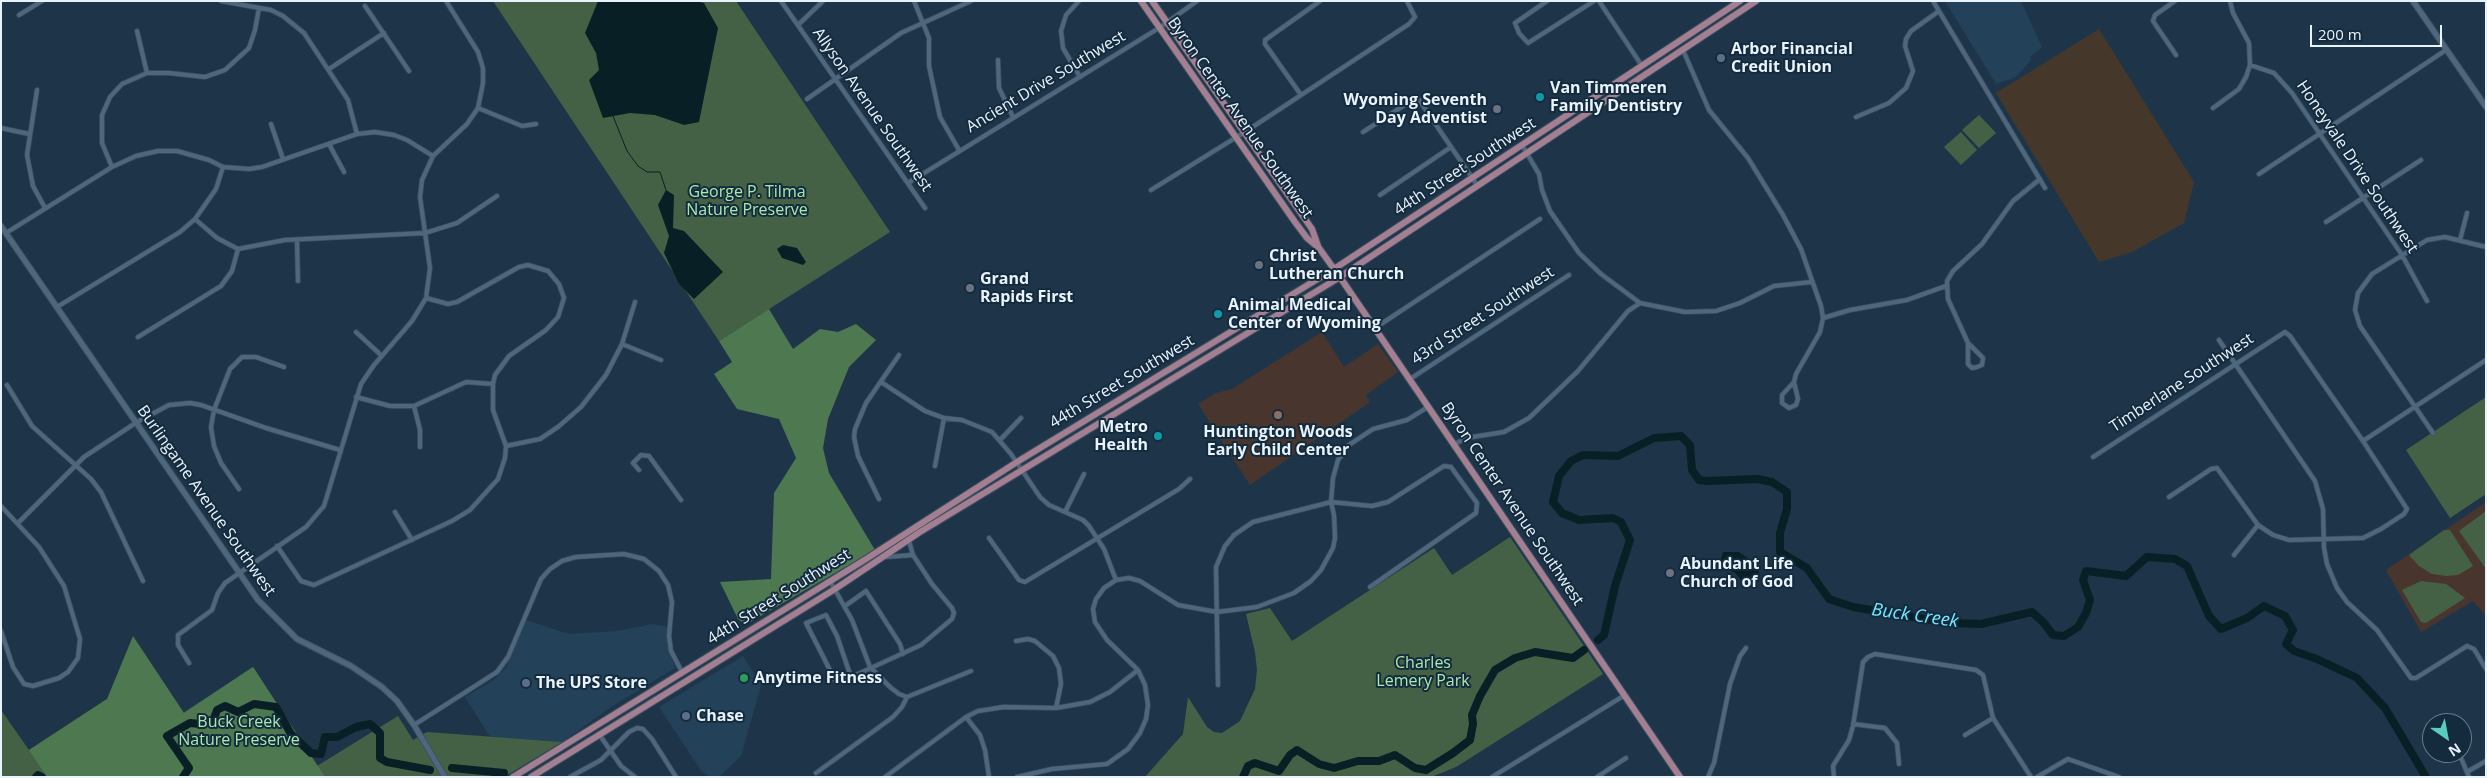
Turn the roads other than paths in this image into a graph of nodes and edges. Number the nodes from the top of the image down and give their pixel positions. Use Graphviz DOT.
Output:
graph roads {
  1 [pos="42,1"];
  2 [pos="221,1"];
  3 [pos="446,1"];
  4 [pos="780,1"];
  5 [pos="823,1"];
  6 [pos="914,1"];
  7 [pos="971,1"];
  8 [pos="1079,1"];
  9 [pos="1141,1"];
  10 [pos="1152,1"];
  11 [pos="1196,1"];
  12 [pos="1320,1"];
  13 [pos="1407,1"];
  14 [pos="1546,1"];
  15 [pos="1594,1"];
  16 [pos="1599,1"];
  17 [pos="1740,1"];
  18 [pos="1756,1"];
  19 [pos="1933,1"];
  20 [pos="2175,1"];
  21 [pos="2230,1"];
  22 [pos="2413,1"];
  23 [pos="365,6"];
  24 [pos="1733,6"];
  25 [pos="259,8"];
  26 [pos="1939,12"];
  27 [pos="19,15"];
  28 [pos="1732,18"];
  29 [pos="924,22"];
  30 [pos="1166,22"];
  31 [pos="798,25"];
  32 [pos="1159,28"];
  33 [pos="137,31"];
  34 [pos="384,33"];
  35 [pos="1688,35"];
  36 [pos="1678,42"];
  37 [pos="1683,50"];
  38 [pos="2446,50"];
  39 [pos="1675,55"];
  40 [pos="2176,55"];
  41 [pos="998,60"];
  42 [pos="2250,65"];
  43 [pos="1642,66"];
  44 [pos="329,69"];
  45 [pos="409,71"];
  46 [pos="146,73"];
  47 [pos="1645,75"];
  48 [pos="1080,77"];
  49 [pos="835,78"];
  50 [pos="37,90"];
  51 [pos="1301,95"];
  52 [pos="806,98"];
  53 [pos="2486,107"];
  54 [pos="478,108"];
  55 [pos="2212,108"];
  56 [pos="1568,115"];
  57 [pos="1013,117"];
  58 [pos="1856,117"];
  59 [pos="271,124"];
  60 [pos="536,124"];
  61 [pos="1570,124"];
  62 [pos="1,128"];
  63 [pos="1244,132"];
  64 [pos="1363,132"];
  65 [pos="29,134"];
  66 [pos="357,134"];
  67 [pos="2319,134"];
  68 [pos="1236,137"];
  69 [pos="329,144"];
  70 [pos="1522,145"];
  71 [pos="1451,147"];
  72 [pos="959,150"];
  73 [pos="1527,153"];
  74 [pos="433,156"];
  75 [pos="283,159"];
  76 [pos="2421,160"];
  77 [pos="112,166"];
  78 [pos="223,167"];
  79 [pos="344,172"];
  80 [pos="2259,174"];
  81 [pos="1472,178"];
  82 [pos="2040,179"];
  83 [pos="908,183"];
  84 [pos="1478,185"];
  85 [pos="2045,188"];
  86 [pos="1151,190"];
  87 [pos="1380,195"];
  88 [pos="496,196"];
  89 [pos="2363,198"];
  90 [pos="45,208"];
  91 [pos="925,208"];
  92 [pos="2467,213"];
  93 [pos="195,219"];
  94 [pos="1540,219"];
  95 [pos="2326,222"];
  96 [pos="1,226"];
  97 [pos="6,233"];
  98 [pos="426,233"];
  99 [pos="2460,240"];
  100 [pos="297,241"];
  101 [pos="2486,247"];
  102 [pos="1319,248"];
  103 [pos="238,249"];
  104 [pos="2402,254"];
  105 [pos="1334,269"];
  106 [pos="1569,275"];
  107 [pos="1340,277"];
  108 [pos="298,281"];
  109 [pos="1812,282"];
  110 [pos="1946,286"];
  111 [pos="426,298"];
  112 [pos="2427,301"];
  113 [pos="635,302"];
  114 [pos="1640,303"];
  115 [pos="57,307"];
  116 [pos="1823,318"];
  117 [pos="1375,328"];
  118 [pos="356,332"];
  119 [pos="138,337"];
  120 [pos="2219,340"];
  121 [pos="1968,343"];
  122 [pos="622,344"];
  123 [pos="899,355"];
  124 [pos="382,356"];
  125 [pos="661,360"];
  126 [pos="2486,360"];
  127 [pos="2235,363"];
  128 [pos="284,366"];
  129 [pos="1410,379"];
  130 [pos="881,382"];
  131 [pos="1794,382"];
  132 [pos="493,384"];
  133 [pos="7,385"];
  134 [pos="356,397"];
  135 [pos="1118,401"];
  136 [pos="414,406"];
  137 [pos="2415,406"];
  138 [pos="1429,407"];
  139 [pos="214,410"];
  140 [pos="1112,415"];
  141 [pos="944,418"];
  142 [pos="1021,418"];
  143 [pos="136,422"];
  144 [pos="2433,433"];
  145 [pos="1000,440"];
  146 [pos="2363,441"];
  147 [pos="1455,444"];
  148 [pos="506,446"];
  149 [pos="420,447"];
  150 [pos="340,450"];
  151 [pos="2093,457"];
  152 [pos="1017,462"];
  153 [pos="74,465"];
  154 [pos="935,466"];
  155 [pos="639,470"];
  156 [pos="1022,471"];
  157 [pos="1084,474"];
  158 [pos="1190,479"];
  159 [pos="240,489"];
  160 [pos="2168,497"];
  161 [pos="879,499"];
  162 [pos="681,500"];
  163 [pos="1331,502"];
  164 [pos="1,506"];
  165 [pos="395,512"];
  166 [pos="1065,512"];
  167 [pos="18,523"];
  168 [pos="2258,525"];
  169 [pos="989,538"];
  170 [pos="1098,538"];
  171 [pos="412,540"];
  172 [pos="2324,540"];
  173 [pos="908,541"];
  174 [pos="277,546"];
  175 [pos="913,555"];
  176 [pos="2234,555"];
  177 [pos="886,557"];
  178 [pos="238,573"];
  179 [pos="1116,580"];
  180 [pos="142,581"];
  181 [pos="830,581"];
  182 [pos="1370,587"];
  183 [pos="836,589"];
  184 [pos="845,606"];
  185 [pos="1216,612"];
  186 [pos="768,619"];
  187 [pos="773,628"];
  188 [pos="1,631"];
  189 [pos="1016,641"];
  190 [pos="1746,648"];
  191 [pos="903,654"];
  192 [pos="189,663"];
  193 [pos="690,667"];
  194 [pos="870,667"];
  195 [pos="2486,668"];
  196 [pos="1138,670"];
  197 [pos="971,671"];
  198 [pos="682,672"];
  199 [pos="851,677"];
  200 [pos="687,680"];
  201 [pos="678,685"];
  202 [pos="1218,685"];
  203 [pos="1625,695"];
  204 [pos="906,697"];
  205 [pos="1056,708"];
  206 [pos="966,717"];
  207 [pos="1993,718"];
  208 [pos="1853,724"];
  209 [pos="414,725"];
  210 [pos="599,734"];
  211 [pos="1965,735"];
  212 [pos="574,739"];
  213 [pos="568,743"];
  214 [pos="579,747"];
  215 [pos="610,751"];
  216 [pos="569,753"];
  217 [pos="1626,758"];
  218 [pos="2486,761"];
  219 [pos="2463,763"];
  220 [pos="1898,764"];
  221 [pos="2467,772"];
  222 [pos="816,773"];
  223 [pos="677,776"];
  224 [pos="445,777"];
  225 [pos="513,777"];
  226 [pos="531,777"];
  227 [pos="570,777"];
  228 [pos="635,777"];
  229 [pos="885,777"];
  230 [pos="989,777"];
  231 [pos="1017,777"];
  232 [pos="1492,777"];
  233 [pos="1597,777"];
  234 [pos="1680,777"];
  235 [pos="1708,777"];
  236 [pos="1834,777"];
  237 [pos="2031,777"];
  238 [pos="2037,777"];
  239 [pos="2119,777"];
  240 [pos="2469,777"];
  1 -- 27 [label="street"];
  2 -- 25 [label="street"];
  3 -- 54 [label="street"];
  4 -- 31 [label="street, Allyson Avenue Southwest"];
  5 -- 31 [label="street"];
  6 -- 29 [label="street"];
  7 -- 29 [label="street"];
  8 -- 48 [label="street"];
  9 -- 32 [label="main road, Byron Center Avenue Southwest"];
  10 -- 30 [label="main road, Byron Center Avenue Southwest"];
  11 -- 30 [label="street, Ancient Drive Southwest"];
  12 -- 51 [label="street"];
  13 -- 51 [label="street"];
  14 -- 15 [label="street"];
  16 -- 43 [label="street"];
  17 -- 24 [label="main road, 44th Street Southwest"];
  18 -- 28 [label="main road, 44th Street Southwest"];
  19 -- 26 [label="street"];
  20 -- 40 [label="street"];
  21 -- 42 [label="street"];
  22 -- 38 [label="street"];
  23 -- 34 [label="street"];
  24 -- 28 [label="main road"];
  24 -- 35 [label="main road, 44th Street Southwest"];
  25 -- 44 [label="street"];
  25 -- 46 [label="street"];
  26 -- 58 [label="street"];
  26 -- 82 [label="street"];
  28 -- 37 [label="main road, 44th Street Southwest"];
  29 -- 49 [label="street"];
  29 -- 72 [label="street"];
  30 -- 32 [label="street, Ancient Drive Southwest"];
  30 -- 63 [label="main road, Byron Center Avenue Southwest"];
  31 -- 49 [label="street, Allyson Avenue Southwest"];
  32 -- 48 [label="street, Ancient Drive Southwest"];
  32 -- 68 [label="main road, Byron Center Avenue Southwest"];
  33 -- 46 [label="street"];
  34 -- 44 [label="street"];
  34 -- 45 [label="street"];
  35 -- 36 [label="main road, 44th Street Southwest"];
  35 -- 37 [label="main road"];
  36 -- 39 [label="main road"];
  36 -- 43 [label="main road, 44th Street Southwest"];
  37 -- 39 [label="main road, 44th Street Southwest"];
  37 -- 109 [label="street"];
  38 -- 53 [label="street"];
  38 -- 67 [label="street"];
  39 -- 47 [label="main road, 44th Street Southwest"];
  41 -- 57 [label="street"];
  42 -- 55 [label="street"];
  42 -- 67 [label="street, Honeyvale Drive Southwest"];
  43 -- 47 [label="main road"];
  43 -- 56 [label="main road, 44th Street Southwest"];
  44 -- 66 [label="street"];
  46 -- 77 [label="street"];
  47 -- 61 [label="main road, 44th Street Southwest"];
  48 -- 57 [label="street, Ancient Drive Southwest"];
  49 -- 52 [label="street"];
  49 -- 83 [label="street, Allyson Avenue Southwest"];
  50 -- 65 [label="street"];
  51 -- 63 [label="street"];
  54 -- 60 [label="street"];
  54 -- 74 [label="street"];
  56 -- 61 [label="main road"];
  56 -- 70 [label="main road, 44th Street Southwest"];
  57 -- 72 [label="street, Ancient Drive Southwest"];
  59 -- 75 [label="street"];
  61 -- 73 [label="main road, 44th Street Southwest"];
  62 -- 65 [label="street"];
  63 -- 68 [label="street"];
  63 -- 102 [label="main road, Byron Center Avenue Southwest"];
  64 -- 71 [label="street"];
  65 -- 90 [label="street"];
  66 -- 69 [label="street"];
  66 -- 74 [label="street"];
  67 -- 80 [label="street"];
  67 -- 89 [label="street, Honeyvale Drive Southwest"];
  68 -- 86 [label="street"];
  68 -- 102 [label="main road, Byron Center Avenue Southwest"];
  69 -- 75 [label="street"];
  69 -- 79 [label="street"];
  70 -- 73 [label="street"];
  70 -- 81 [label="main road, 44th Street Southwest"];
  71 -- 81 [label="street"];
  71 -- 87 [label="street"];
  72 -- 83 [label="street, Ancient Drive Southwest"];
  73 -- 84 [label="main road, 44th Street Southwest"];
  73 -- 114 [label="street"];
  74 -- 98 [label="street"];
  75 -- 78 [label="street"];
  76 -- 89 [label="street"];
  77 -- 78 [label="street"];
  77 -- 90 [label="street"];
  78 -- 93 [label="street"];
  81 -- 84 [label="street"];
  81 -- 105 [label="main road, 44th Street Southwest"];
  82 -- 85 [label="street"];
  82 -- 110 [label="street"];
  83 -- 91 [label="street, Allyson Avenue Southwest"];
  84 -- 107 [label="main road, 44th Street Southwest"];
  88 -- 98 [label="street"];
  89 -- 95 [label="street"];
  89 -- 104 [label="street, Honeyvale Drive Southwest"];
  90 -- 97 [label="street"];
  92 -- 99 [label="street"];
  93 -- 103 [label="street"];
  93 -- 115 [label="street"];
  94 -- 117 [label="street"];
  96 -- 97 [label="street, Burlingame Avenue Southwest"];
  97 -- 115 [label="street, Burlingame Avenue Southwest"];
  98 -- 100 [label="street"];
  98 -- 111 [label="street"];
  99 -- 101 [label="street"];
  99 -- 104 [label="street"];
  100 -- 103 [label="street"];
  100 -- 108 [label="street"];
  102 -- 105 [label="main road, Byron Center Avenue Southwest"];
  103 -- 119 [label="street"];
  104 -- 112 [label="street, Honeyvale Drive Southwest"];
  104 -- 137 [label="street"];
  105 -- 107 [label="main road, Byron Center Avenue Southwest"];
  105 -- 135 [label="main road, 44th Street Southwest"];
  106 -- 129 [label="street, 43rd Street Southwest"];
  107 -- 117 [label="main road, Byron Center Avenue Southwest"];
  107 -- 140 [label="main road, 44th Street Southwest"];
  109 -- 114 [label="street"];
  109 -- 116 [label="street"];
  110 -- 116 [label="street"];
  110 -- 121 [label="street"];
  111 -- 124 [label="street"];
  111 -- 132 [label="street"];
  113 -- 122 [label="street"];
  114 -- 147 [label="street"];
  115 -- 143 [label="street, Burlingame Avenue Southwest"];
  116 -- 131 [label="street"];
  117 -- 129 [label="main road, Byron Center Avenue Southwest"];
  118 -- 124 [label="street"];
  120 -- 127 [label="street"];
  121 -- 121 [label="street"];
  122 -- 125 [label="street"];
  122 -- 148 [label="street"];
  123 -- 130 [label="street"];
  124 -- 134 [label="street"];
  126 -- 137 [label="street"];
  127 -- 146 [label="street, Timberlane Southwest"];
  127 -- 151 [label="street, Timberlane Southwest"];
  127 -- 172 [label="street"];
  128 -- 139 [label="street"];
  129 -- 138 [label="main road, Byron Center Avenue Southwest"];
  130 -- 141 [label="street"];
  130 -- 161 [label="street"];
  131 -- 131 [label="street"];
  132 -- 136 [label="street"];
  132 -- 148 [label="street"];
  133 -- 153 [label="street"];
  134 -- 136 [label="street"];
  134 -- 150 [label="street"];
  135 -- 140 [label="main road"];
  135 -- 152 [label="main road, 44th Street Southwest"];
  136 -- 149 [label="street"];
  137 -- 144 [label="street"];
  137 -- 146 [label="street"];
  138 -- 147 [label="main road, Byron Center Avenue Southwest"];
  138 -- 163 [label="street"];
  139 -- 143 [label="street"];
  139 -- 150 [label="street"];
  139 -- 159 [label="street"];
  140 -- 156 [label="main road, 44th Street Southwest"];
  141 -- 145 [label="street"];
  141 -- 154 [label="street"];
  142 -- 145 [label="street"];
  143 -- 153 [label="street"];
  143 -- 178 [label="street, Burlingame Avenue Southwest"];
  145 -- 152 [label="street"];
  146 -- 172 [label="street"];
  147 -- 203 [label="main road, Byron Center Avenue Southwest"];
  148 -- 171 [label="street"];
  150 -- 174 [label="street"];
  152 -- 156 [label="street"];
  152 -- 181 [label="main road, 44th Street Southwest"];
  153 -- 167 [label="street"];
  153 -- 180 [label="street"];
  155 -- 162 [label="street"];
  156 -- 166 [label="street"];
  156 -- 173 [label="main road, 44th Street Southwest"];
  157 -- 166 [label="street"];
  158 -- 170 [label="street"];
  160 -- 168 [label="street"];
  163 -- 182 [label="street"];
  163 -- 185 [label="street"];
  163 -- 185 [label="street"];
  164 -- 167 [label="street"];
  165 -- 171 [label="street"];
  166 -- 170 [label="street"];
  167 -- 188 [label="street"];
  168 -- 172 [label="street"];
  168 -- 176 [label="street"];
  169 -- 170 [label="street"];
  170 -- 179 [label="street"];
  171 -- 174 [label="street"];
  172 -- 195 [label="street"];
  173 -- 175 [label="street"];
  173 -- 177 [label="main road, 44th Street Southwest"];
  174 -- 178 [label="street"];
  175 -- 177 [label="street"];
  175 -- 191 [label="street"];
  177 -- 183 [label="main road, 44th Street Southwest"];
  178 -- 192 [label="street"];
  178 -- 209 [label="street, Burlingame Avenue Southwest"];
  179 -- 185 [label="street"];
  179 -- 196 [label="street"];
  181 -- 183 [label="street"];
  181 -- 186 [label="main road, 44th Street Southwest"];
  183 -- 184 [label="street"];
  183 -- 187 [label="main road, 44th Street Southwest"];
  184 -- 191 [label="street"];
  184 -- 194 [label="street"];
  185 -- 202 [label="street"];
  186 -- 187 [label="main road"];
  186 -- 193 [label="main road, 44th Street Southwest"];
  187 -- 200 [label="main road, 44th Street Southwest"];
  189 -- 205 [label="street"];
  190 -- 235 [label="street"];
  191 -- 194 [label="street"];
  193 -- 198 [label="main road, 44th Street Southwest"];
  193 -- 200 [label="main road"];
  194 -- 199 [label="street"];
  194 -- 204 [label="street"];
  196 -- 205 [label="street"];
  196 -- 231 [label="street"];
  197 -- 204 [label="street"];
  198 -- 201 [label="main road"];
  198 -- 209 [label="street"];
  198 -- 212 [label="main road, 44th Street Southwest"];
  199 -- 199 [label="street"];
  200 -- 201 [label="main road, 44th Street Southwest"];
  201 -- 210 [label="main road, 44th Street Southwest"];
  203 -- 232 [label="street"];
  203 -- 234 [label="main road, Byron Center Avenue Southwest"];
  204 -- 222 [label="street"];
  205 -- 206 [label="street"];
  206 -- 229 [label="street"];
  206 -- 230 [label="street"];
  207 -- 208 [label="street"];
  207 -- 211 [label="street"];
  207 -- 237 [label="street"];
  208 -- 220 [label="street"];
  208 -- 236 [label="street"];
  209 -- 224 [label="street, Burlingame Avenue Southwest"];
  210 -- 214 [label="main road, 44th Street Southwest"];
  210 -- 215 [label="street"];
  212 -- 213 [label="main road, 44th Street Southwest"];
  212 -- 214 [label="main road"];
  213 -- 216 [label="main road"];
  213 -- 225 [label="main road, 44th Street Southwest"];
  214 -- 216 [label="main road, 44th Street Southwest"];
  215 -- 223 [label="street"];
  215 -- 227 [label="street"];
  215 -- 228 [label="street"];
  216 -- 226 [label="main road, 44th Street Southwest"];
  217 -- 233 [label="street"];
  218 -- 221 [label="street"];
  219 -- 221 [label="street"];
  221 -- 240 [label="street"];
  238 -- 239 [label="street"];
}
